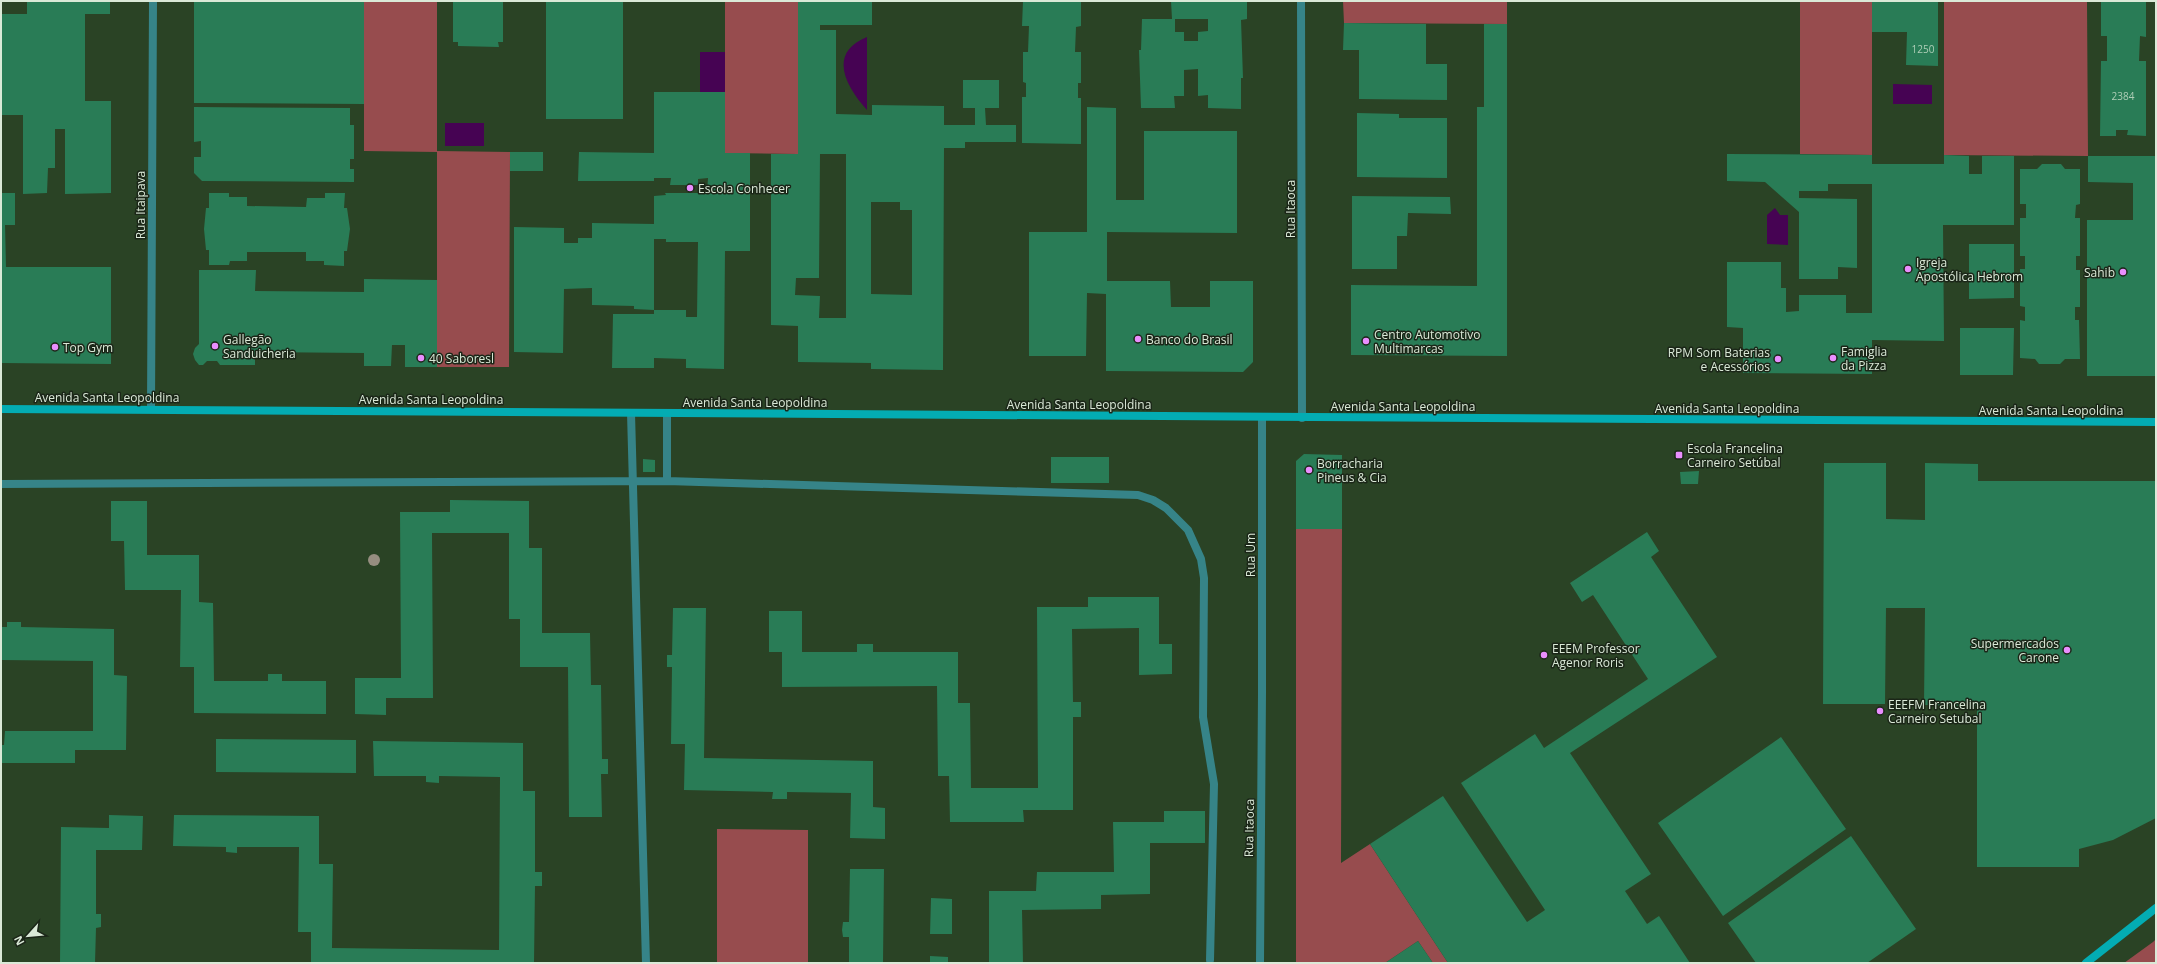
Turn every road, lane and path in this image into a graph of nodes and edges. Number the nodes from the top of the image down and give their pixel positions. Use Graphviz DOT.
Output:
graph roads {
  1 [pos="153,1"];
  2 [pos="1301,1"];
  3 [pos="1,409"];
  4 [pos="151,409"];
  5 [pos="631,413"];
  6 [pos="667,413"];
  7 [pos="1262,418"];
  8 [pos="1302,418"];
  9 [pos="2156,422"];
  10 [pos="667,481"];
  11 [pos="634,482"];
  12 [pos="1,484"];
  13 [pos="1262,693"];
  14 [pos="2156,908"];
  15 [pos="1210,960"];
  16 [pos="646,963"];
  17 [pos="1260,963"];
  18 [pos="2086,963"];
  1 -- 4 [label="street, Rua Itaipava"];
  2 -- 8 [label="street, Rua Itaoca"];
  3 -- 4 [label="street, Avenida Santa Leopoldina"];
  4 -- 5 [label="street, Avenida Santa Leopoldina"];
  5 -- 6 [label="street, Avenida Santa Leopoldina"];
  5 -- 11 [label="street"];
  6 -- 7 [label="street, Avenida Santa Leopoldina"];
  6 -- 10 [label="street"];
  7 -- 8 [label="street, Avenida Santa Leopoldina"];
  7 -- 13 [label="street, Rua Um"];
  8 -- 9 [label="street, Avenida Santa Leopoldina"];
  10 -- 11 [label="street"];
  10 -- 15 [label="street"];
  11 -- 12 [label="street"];
  11 -- 16 [label="street"];
  13 -- 17 [label="street, Rua Itaoca"];
  14 -- 18 [label="street"];
}
